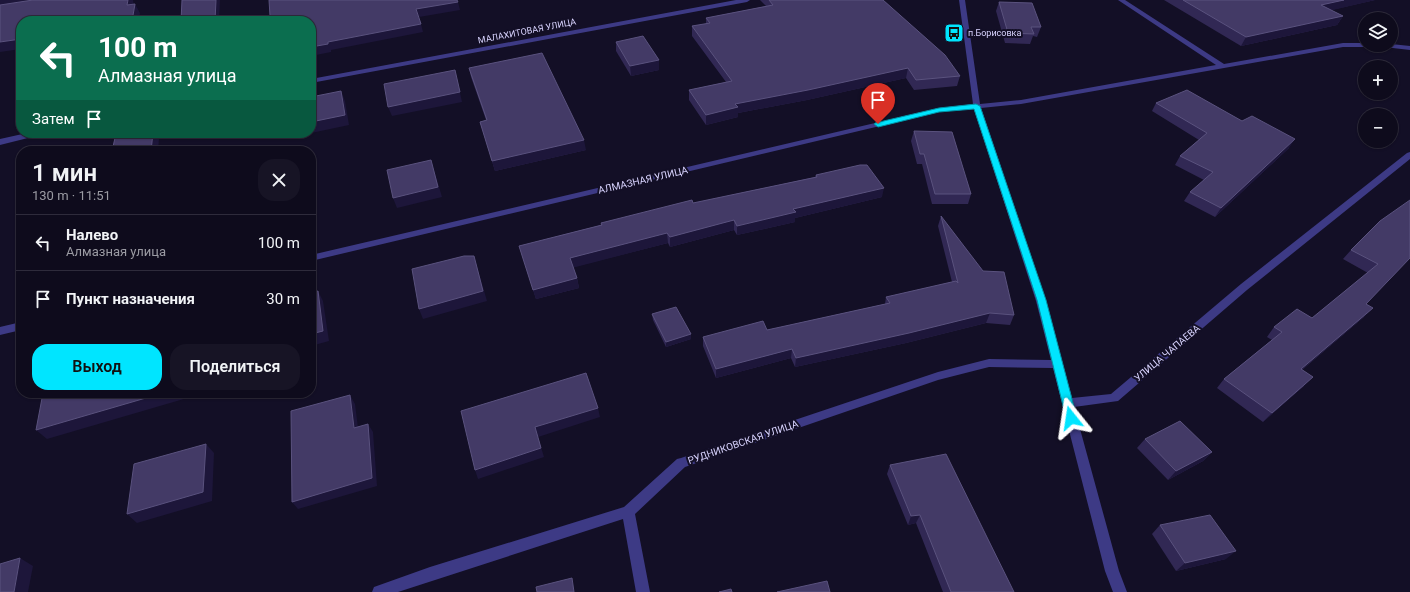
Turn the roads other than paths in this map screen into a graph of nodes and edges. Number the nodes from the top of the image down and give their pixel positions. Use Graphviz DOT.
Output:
graph roads {
  1 [pos="747,0"];
  2 [pos="962,0"];
  3 [pos="1121,0"];
  4 [pos="1358,45"];
  5 [pos="1398,47"];
  6 [pos="1410,48"];
  7 [pos="1222,66"];
  8 [pos="316,80"];
  9 [pos="976,106"];
  10 [pos="16,138"];
  11 [pos="0,142"];
  12 [pos="1410,155"];
  13 [pos="316,257"];
  14 [pos="16,327"];
  15 [pos="0,331"];
  16 [pos="1058,364"];
  17 [pos="1067,403"];
  18 [pos="628,512"];
  19 [pos="379,592"];
  20 [pos="643,592"];
  21 [pos="1120,592"];
  1 -- 8 [label="street, МАЛАХИТОВАЯ УЛИЦА"];
  2 -- 9 [label="street"];
  3 -- 7 [label="street"];
  4 -- 7 [label="street, АЛМАЗНАЯ УЛИЦА"];
  5 -- 6 [label="street"];
  7 -- 9 [label="street, АЛМАЗНАЯ УЛИЦА"];
  9 -- 13 [label="street, АЛМАЗНАЯ УЛИЦА"];
  9 -- 16 [label="street"];
  10 -- 11 [label="street"];
  12 -- 17 [label="street, УЛИЦА ЧАПАЕВА"];
  14 -- 15 [label="street"];
  16 -- 17 [label="street"];
  16 -- 18 [label="street, РУДНИКОВСКАЯ УЛИЦА"];
  17 -- 21 [label="street"];
  18 -- 19 [label="street, РУДНИКОВСКАЯ УЛИЦА"];
  18 -- 20 [label="street"];
}
